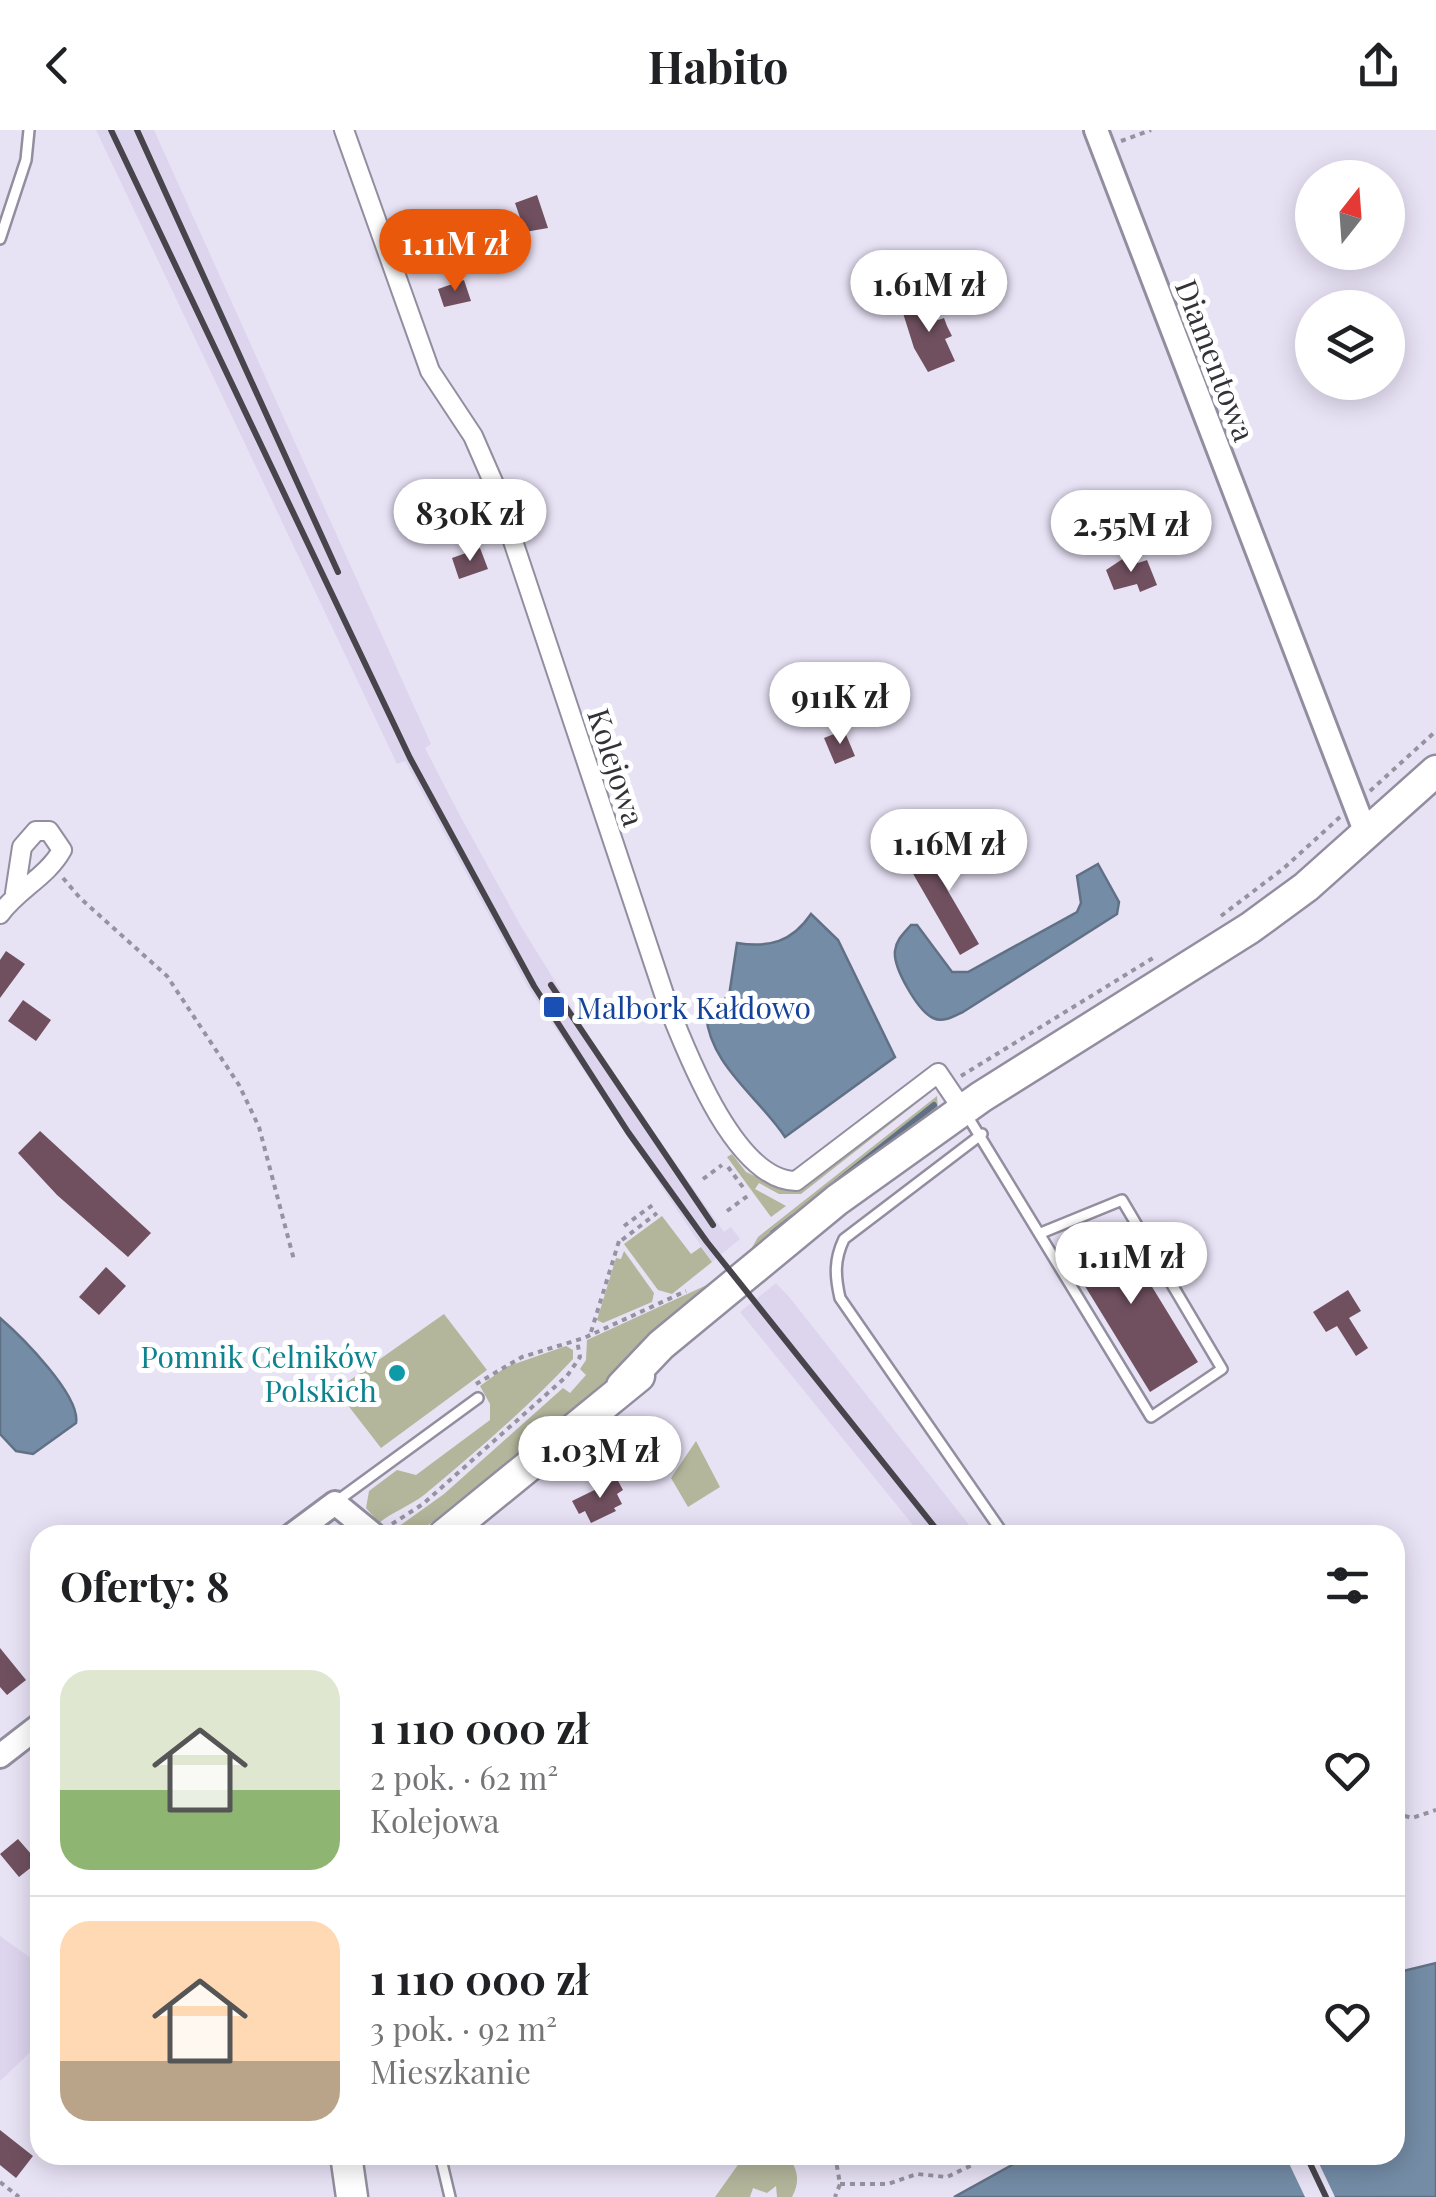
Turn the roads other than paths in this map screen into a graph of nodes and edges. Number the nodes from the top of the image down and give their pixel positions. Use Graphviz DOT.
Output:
graph roads {
  1 [pos="29,130"];
  2 [pos="344,130"];
  3 [pos="1100,139"];
  4 [pos="0,238"];
  5 [pos="1436,771"];
  6 [pos="1367,836"];
  7 [pos="15,893"];
  8 [pos="0,914"];
  9 [pos="972,1122"];
  10 [pos="1041,1233"];
  11 [pos="478,1398"];
  12 [pos="334,1503"];
  13 [pos="305,1525"];
  14 [pos="374,1525"];
  15 [pos="456,1525"];
  16 [pos="997,1525"];
  17 [pos="30,1733"];
  18 [pos="0,1756"];
  19 [pos="347,2165"];
  20 [pos="442,2165"];
  21 [pos="352,2197"];
  22 [pos="450,2197"];
  1 -- 4 [label="lane"];
  2 -- 9 [label="street, Kolejowa"];
  3 -- 6 [label="street, Diamentowa"];
  5 -- 6 [label="main road"];
  6 -- 9 [label="main road"];
  7 -- 7 [label="street"];
  7 -- 8 [label="street"];
  9 -- 10 [label="lane"];
  9 -- 15 [label="main road"];
  9 -- 16 [label="lane"];
  10 -- 10 [label="lane"];
  11 -- 12 [label="lane"];
  12 -- 13 [label="street"];
  12 -- 14 [label="street"];
  17 -- 18 [label="street"];
  19 -- 21 [label="main road"];
  20 -- 22 [label="lane"];
}
